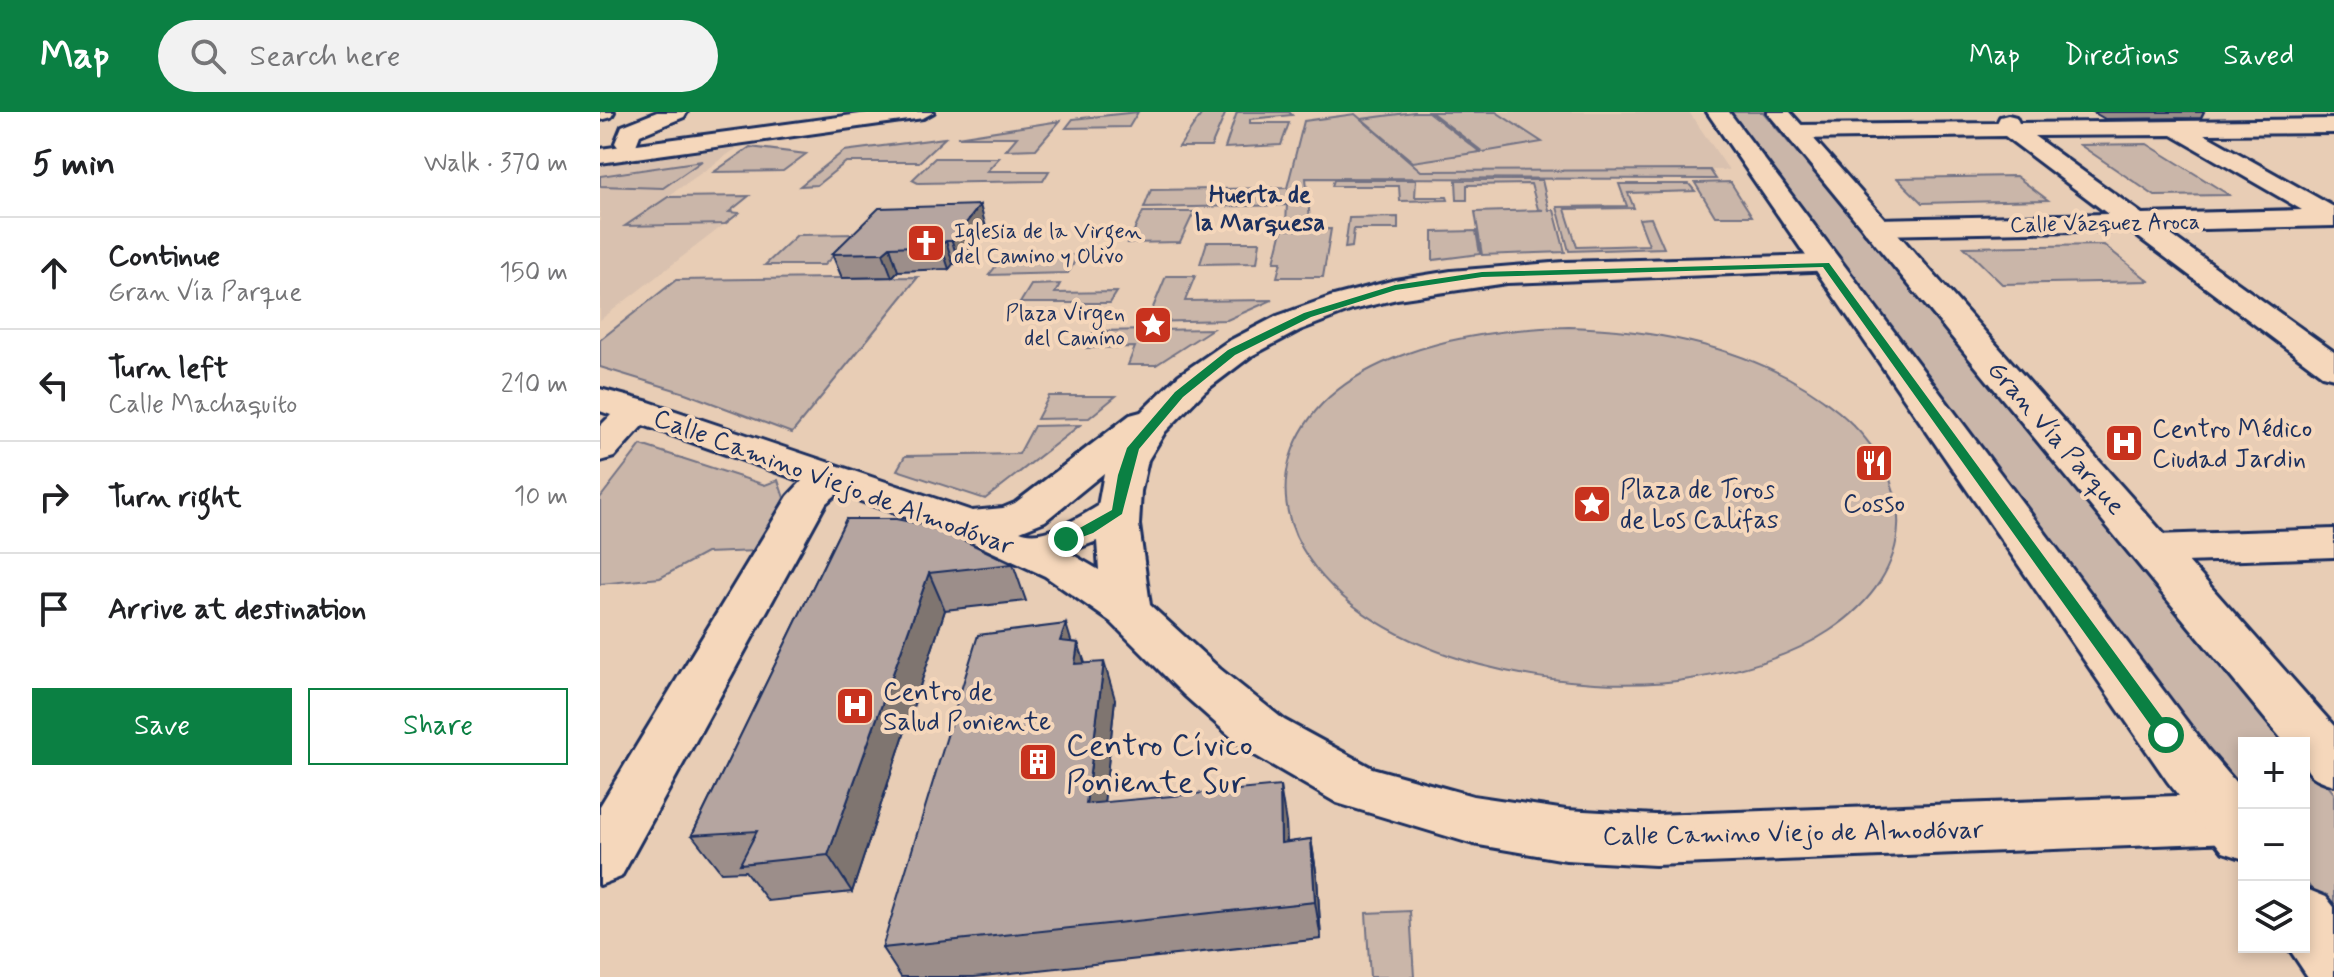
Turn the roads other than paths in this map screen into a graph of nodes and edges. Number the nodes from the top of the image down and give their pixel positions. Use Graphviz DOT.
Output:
graph roads {
  1 [pos="610,112"];
  2 [pos="676,112"];
  3 [pos="867,112"];
  4 [pos="923,112"];
  5 [pos="1718,112"];
  6 [pos="2209,112"];
  7 [pos="600,120"];
  8 [pos="2008,120"];
  9 [pos="1787,122"];
  10 [pos="2235,126"];
  11 [pos="2334,126"];
  12 [pos="2176,128"];
  13 [pos="600,130"];
  14 [pos="628,137"];
  15 [pos="600,147"];
  16 [pos="600,156"];
  17 [pos="2334,218"];
  18 [pos="2136,222"];
  19 [pos="1876,227"];
  20 [pos="1826,264"];
  21 [pos="2334,368"];
  22 [pos="1179,394"];
  23 [pos="618,405"];
  24 [pos="600,449"];
  25 [pos="832,478"];
  26 [pos="1118,512"];
  27 [pos="969,525"];
  28 [pos="2334,543"];
  29 [pos="1024,549"];
  30 [pos="2154,549"];
  31 [pos="1128,611"];
  32 [pos="2334,763"];
  33 [pos="2238,826"];
  34 [pos="600,859"];
  35 [pos="2310,925"];
  36 [pos="2334,959"];
  1 -- 7 [label="street"];
  2 -- 14 [label="street"];
  3 -- 14 [label="street"];
  4 -- 16 [label="street"];
  5 -- 20 [label="street"];
  6 -- 10 [label="street"];
  8 -- 9 [label="street"];
  8 -- 12 [label="street"];
  8 -- 18 [label="street"];
  9 -- 19 [label="street, Gran Vía Parque"];
  10 -- 11 [label="street"];
  10 -- 12 [label="street"];
  12 -- 17 [label="street"];
  13 -- 14 [label="street"];
  14 -- 15 [label="street"];
  17 -- 18 [label="street, Calle Vázquez Aroca"];
  18 -- 19 [label="street, Calle Vázquez Aroca"];
  18 -- 21 [label="street"];
  19 -- 30 [label="street, Gran Vía Parque"];
  20 -- 22 [label="street"];
  20 -- 33 [label="street"];
  22 -- 26 [label="street"];
  22 -- 27 [label="street"];
  23 -- 24 [label="street"];
  23 -- 25 [label="street, Calle Camino Viejo de Almodóvar"];
  25 -- 27 [label="street, Calle Camino Viejo de Almodóvar"];
  25 -- 34 [label="street"];
  26 -- 29 [label="street"];
  26 -- 31 [label="street"];
  27 -- 29 [label="street, Calle Camino Viejo de Almodóvar"];
  28 -- 30 [label="street"];
  29 -- 31 [label="street, Calle Camino Viejo de Almodóvar"];
  30 -- 32 [label="street, Gran Vía Parque"];
  31 -- 33 [label="street, Calle Camino Viejo de Almodóvar"];
  35 -- 36 [label="street"];
}
